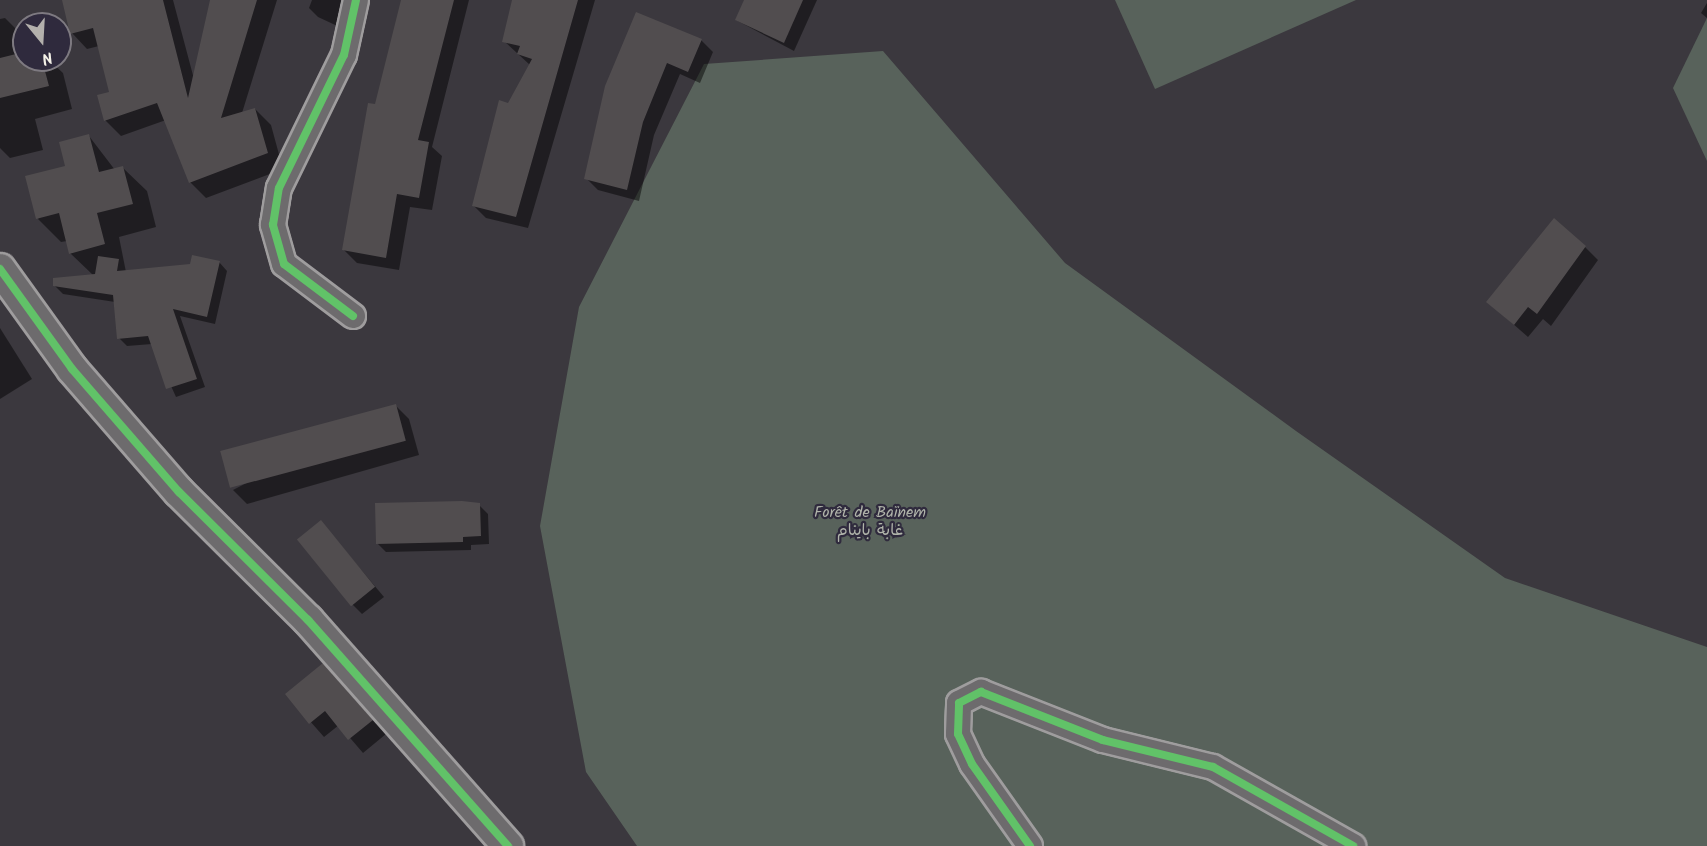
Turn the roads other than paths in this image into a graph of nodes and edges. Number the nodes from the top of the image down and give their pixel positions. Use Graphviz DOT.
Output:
graph roads {
  1 [pos="356,0"];
  2 [pos="0,269"];
  3 [pos="353,316"];
  4 [pos="508,846"];
  5 [pos="1030,846"];
  6 [pos="1353,846"];
  1 -- 3 [label="street"];
  2 -- 4 [label="street"];
  5 -- 6 [label="street"];
}
